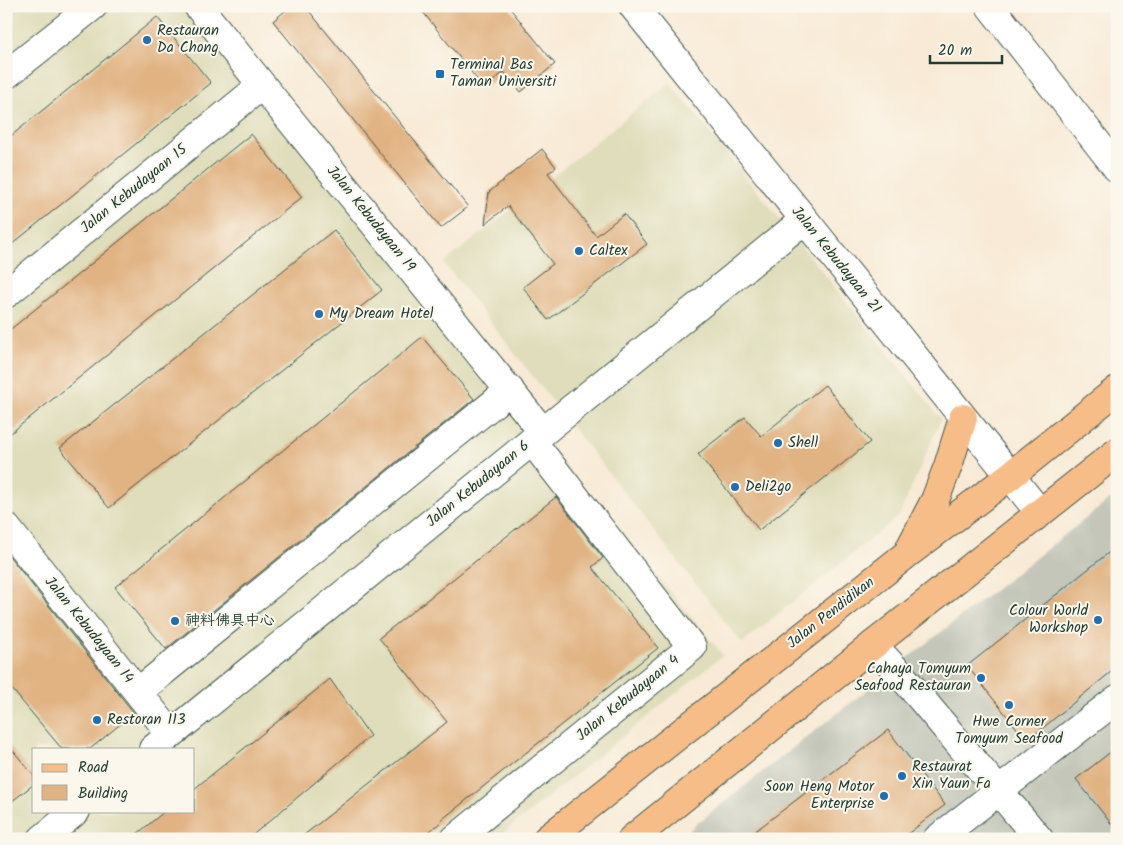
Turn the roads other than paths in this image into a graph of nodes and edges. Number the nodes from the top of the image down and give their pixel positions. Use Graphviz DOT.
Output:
graph roads {
  1 [pos="93,6"];
  2 [pos="198,6"];
  3 [pos="633,6"];
  4 [pos="990,6"];
  5 [pos="6,75"];
  6 [pos="262,85"];
  7 [pos="1117,168"];
  8 [pos="804,220"];
  9 [pos="6,294"];
  10 [pos="510,390"];
  11 [pos="1117,390"];
  12 [pos="964,418"];
  13 [pos="538,436"];
  14 [pos="1117,452"];
  15 [pos="1010,476"];
  16 [pos="1040,513"];
  17 [pos="6,526"];
  18 [pos="907,554"];
  19 [pos="873,645"];
  20 [pos="138,692"];
  21 [pos="1117,699"];
  22 [pos="162,741"];
  23 [pos="999,790"];
  24 [pos="75,812"];
  25 [pos="42,839"];
  26 [pos="455,839"];
  27 [pos="547,839"];
  28 [pos="632,839"];
  29 [pos="936,839"];
  30 [pos="1039,839"];
  1 -- 5 [label="street"];
  2 -- 6 [label="street, Jalan Kebudayaan 19"];
  3 -- 8 [label="street, Jalan Kebudayaan 21"];
  4 -- 7 [label="street"];
  6 -- 9 [label="street, Jalan Kebudayaan 15"];
  6 -- 10 [label="street, Jalan Kebudayaan 19"];
  8 -- 12 [label="street, Jalan Kebudayaan 21"];
  8 -- 13 [label="street, Jalan Kebudayaan 6"];
  10 -- 13 [label="street, Jalan Kebudayaan 19"];
  10 -- 20 [label="street"];
  11 -- 15 [label="main road, Jalan Pendidikan"];
  12 -- 15 [label="street, Jalan Kebudayaan 21"];
  12 -- 18 [label="main road"];
  13 -- 22 [label="street, Jalan Kebudayaan 6"];
  13 -- 26 [label="street, Jalan Kebudayaan 4"];
  14 -- 16 [label="main road"];
  15 -- 16 [label="street, Jalan Kebudayaan 21"];
  15 -- 18 [label="main road, Jalan Pendidikan"];
  16 -- 19 [label="main road"];
  17 -- 20 [label="street, Jalan Kebudayaan 14"];
  18 -- 27 [label="main road, Jalan Pendidikan"];
  19 -- 23 [label="street"];
  19 -- 28 [label="main road"];
  20 -- 22 [label="street, Jalan Kebudayaan 14"];
  21 -- 23 [label="street"];
  23 -- 29 [label="street"];
  23 -- 30 [label="street"];
  24 -- 25 [label="street"];
}
